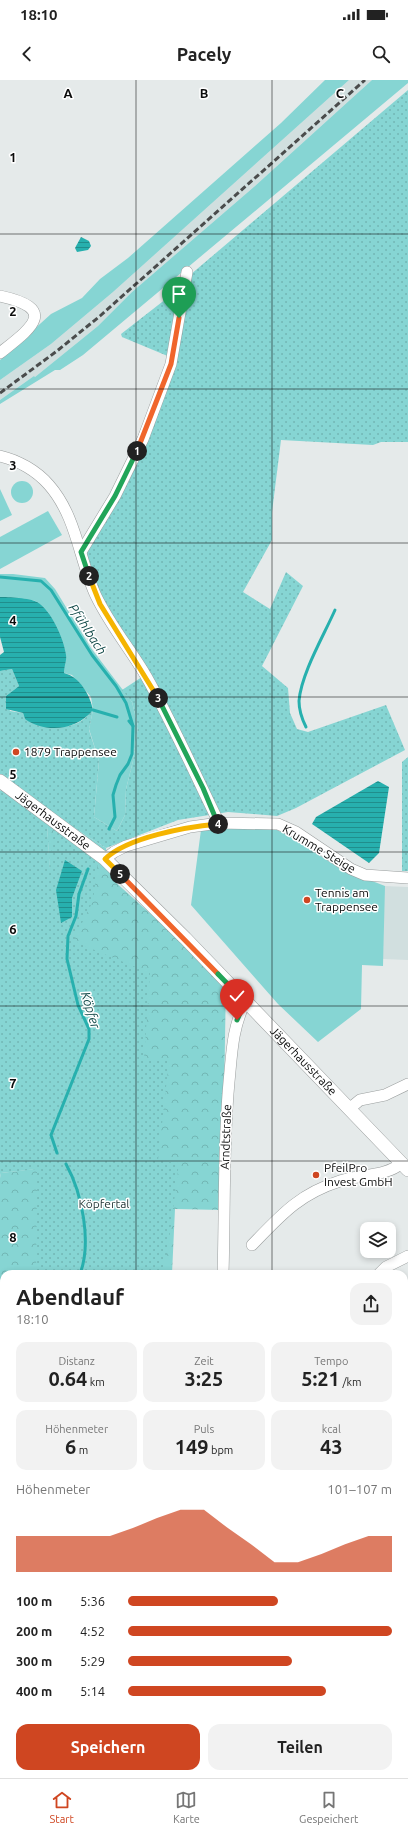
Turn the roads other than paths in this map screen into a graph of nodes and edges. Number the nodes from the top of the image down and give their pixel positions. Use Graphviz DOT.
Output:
graph roads {
  1 [pos="187,272"];
  2 [pos="0,296"];
  3 [pos="0,353"];
  4 [pos="0,456"];
  5 [pos="81,552"];
  6 [pos="0,781"];
  7 [pos="219,823"];
  8 [pos="105,859"];
  9 [pos="408,878"];
  10 [pos="245,1002"];
  11 [pos="408,1084"];
  12 [pos="349,1110"];
  13 [pos="405,1166"];
  14 [pos="252,1245"];
  15 [pos="408,1256"];
  16 [pos="223,1270"];
  17 [pos="383,1270"];
  1 -- 5 [label="street"];
  2 -- 3 [label="street"];
  4 -- 5 [label="street"];
  5 -- 7 [label="street"];
  6 -- 8 [label="street, Jägerhausstraße"];
  7 -- 8 [label="street"];
  7 -- 9 [label="street, Krumme Steige"];
  8 -- 10 [label="street, Jägerhausstraße"];
  10 -- 12 [label="street, Jägerhausstraße"];
  10 -- 16 [label="street, Arndtstraße"];
  11 -- 12 [label="street"];
  12 -- 13 [label="street, Jägerhausstraße"];
  13 -- 14 [label="street"];
  15 -- 17 [label="street"];
}
